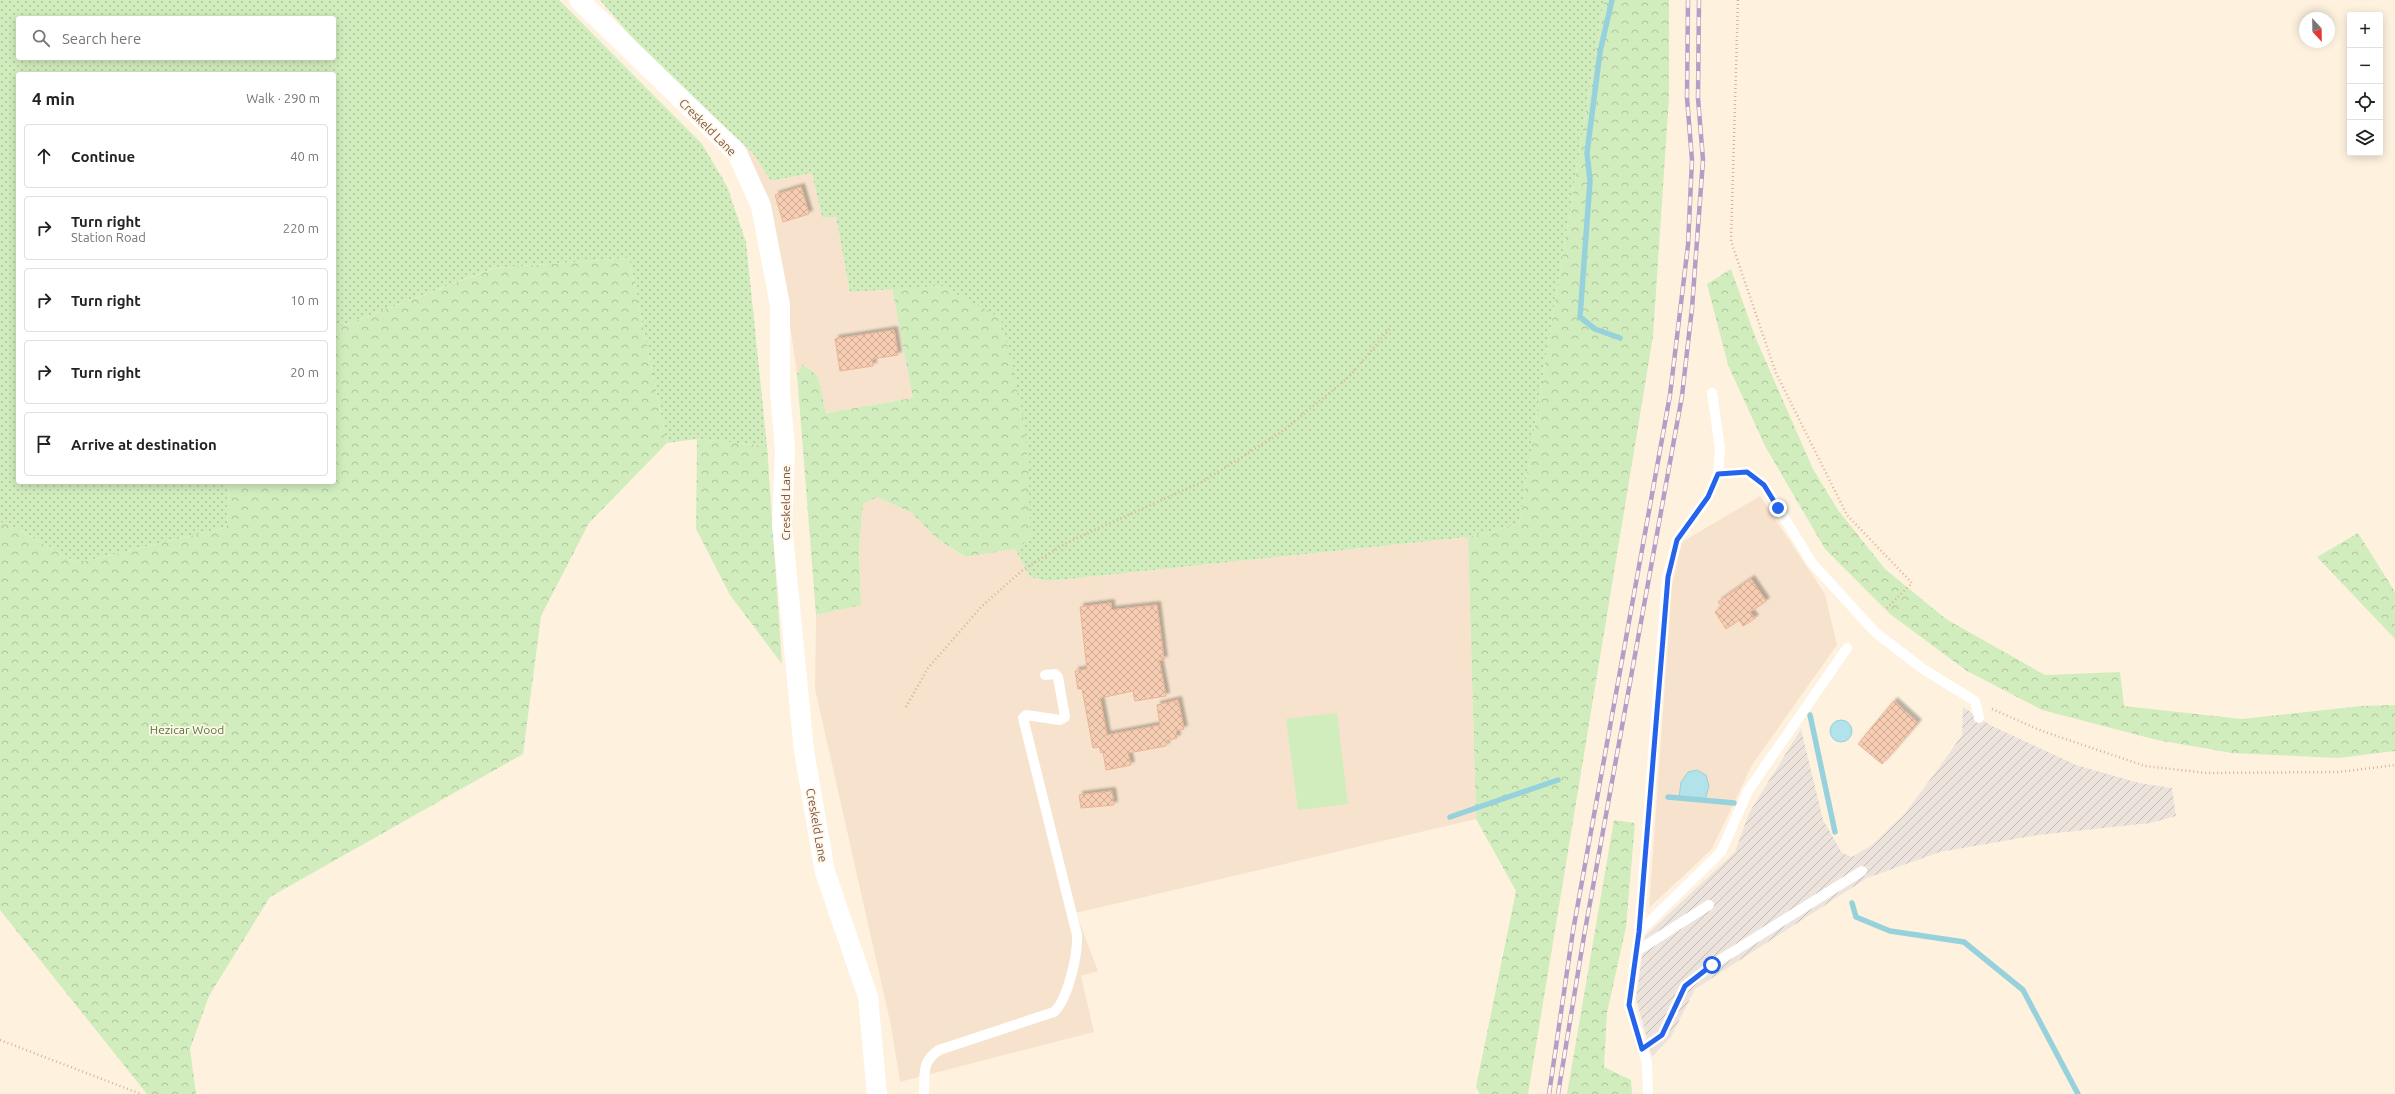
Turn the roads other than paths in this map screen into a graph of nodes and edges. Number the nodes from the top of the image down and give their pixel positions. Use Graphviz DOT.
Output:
graph roads {
  1 [pos="579,0"];
  2 [pos="1712,393"];
  3 [pos="1718,474"];
  4 [pos="1847,648"];
  5 [pos="1045,675"];
  6 [pos="1979,718"];
  7 [pos="1862,871"];
  8 [pos="1709,905"];
  9 [pos="1639,932"];
  10 [pos="1636,952"];
  11 [pos="1642,1049"];
  12 [pos="877,1094"];
  13 [pos="924,1094"];
  14 [pos="1648,1094"];
  1 -- 12 [label="street, Creskeld Lane"];
  2 -- 3 [label="lane"];
  3 -- 6 [label="lane"];
  3 -- 9 [label="lane"];
  4 -- 9 [label="lane"];
  5 -- 13 [label="lane"];
  7 -- 11 [label="lane"];
  8 -- 10 [label="lane"];
  9 -- 10 [label="lane"];
  10 -- 11 [label="lane"];
  11 -- 14 [label="lane"];
}
